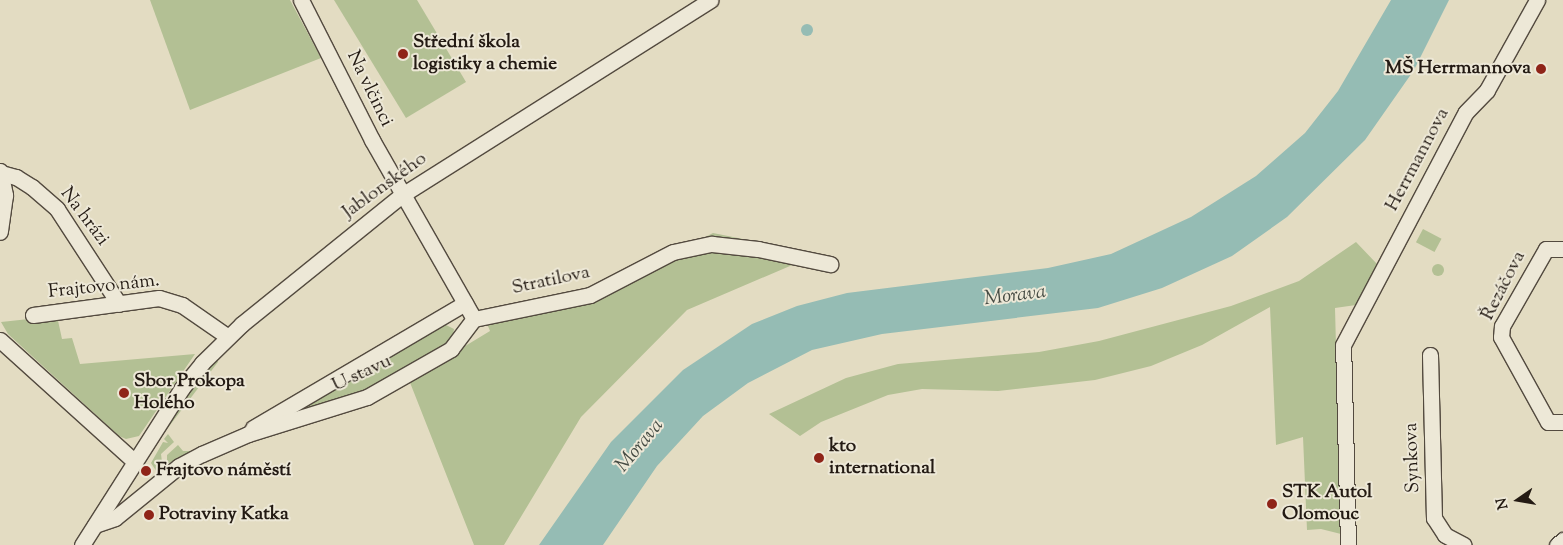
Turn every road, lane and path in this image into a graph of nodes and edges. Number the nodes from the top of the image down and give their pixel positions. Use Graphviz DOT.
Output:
graph roads {
  1 [pos="302,0"];
  2 [pos="710,0"];
  3 [pos="1537,0"];
  4 [pos="1,172"];
  5 [pos="402,195"];
  6 [pos="0,232"];
  7 [pos="1563,249"];
  8 [pos="830,264"];
  9 [pos="465,303"];
  10 [pos="119,304"];
  11 [pos="33,315"];
  12 [pos="474,319"];
  13 [pos="228,337"];
  14 [pos="0,340"];
  15 [pos="1430,355"];
  16 [pos="1563,422"];
  17 [pos="248,434"];
  18 [pos="134,462"];
  19 [pos="95,525"];
  20 [pos="1563,540"];
  21 [pos="82,545"];
  22 [pos="1348,545"];
  23 [pos="1464,545"];
  24 [pos="1556,545"];
  1 -- 5 [label="street, Na vlčinci"];
  2 -- 5 [label="street, Jablonského"];
  3 -- 22 [label="street, Herrmannova"];
  4 -- 6 [label="street"];
  4 -- 10 [label="street, Na hrázi"];
  5 -- 9 [label="street"];
  5 -- 13 [label="street, Jablonského"];
  7 -- 16 [label="street, Řezáčova"];
  8 -- 12 [label="street, Stratilova"];
  9 -- 12 [label="street"];
  9 -- 17 [label="street, U stavu"];
  10 -- 11 [label="street, Frajtovo nám."];
  10 -- 13 [label="street, Frajtovo nám."];
  12 -- 17 [label="street, U stavu"];
  13 -- 18 [label="street, Jablonského"];
  14 -- 18 [label="street"];
  15 -- 23 [label="street, Synkova"];
  17 -- 19 [label="street, U stavu"];
  18 -- 19 [label="street, Jablonského"];
  19 -- 21 [label="street, Jablonského"];
  20 -- 24 [label="street"];
}
